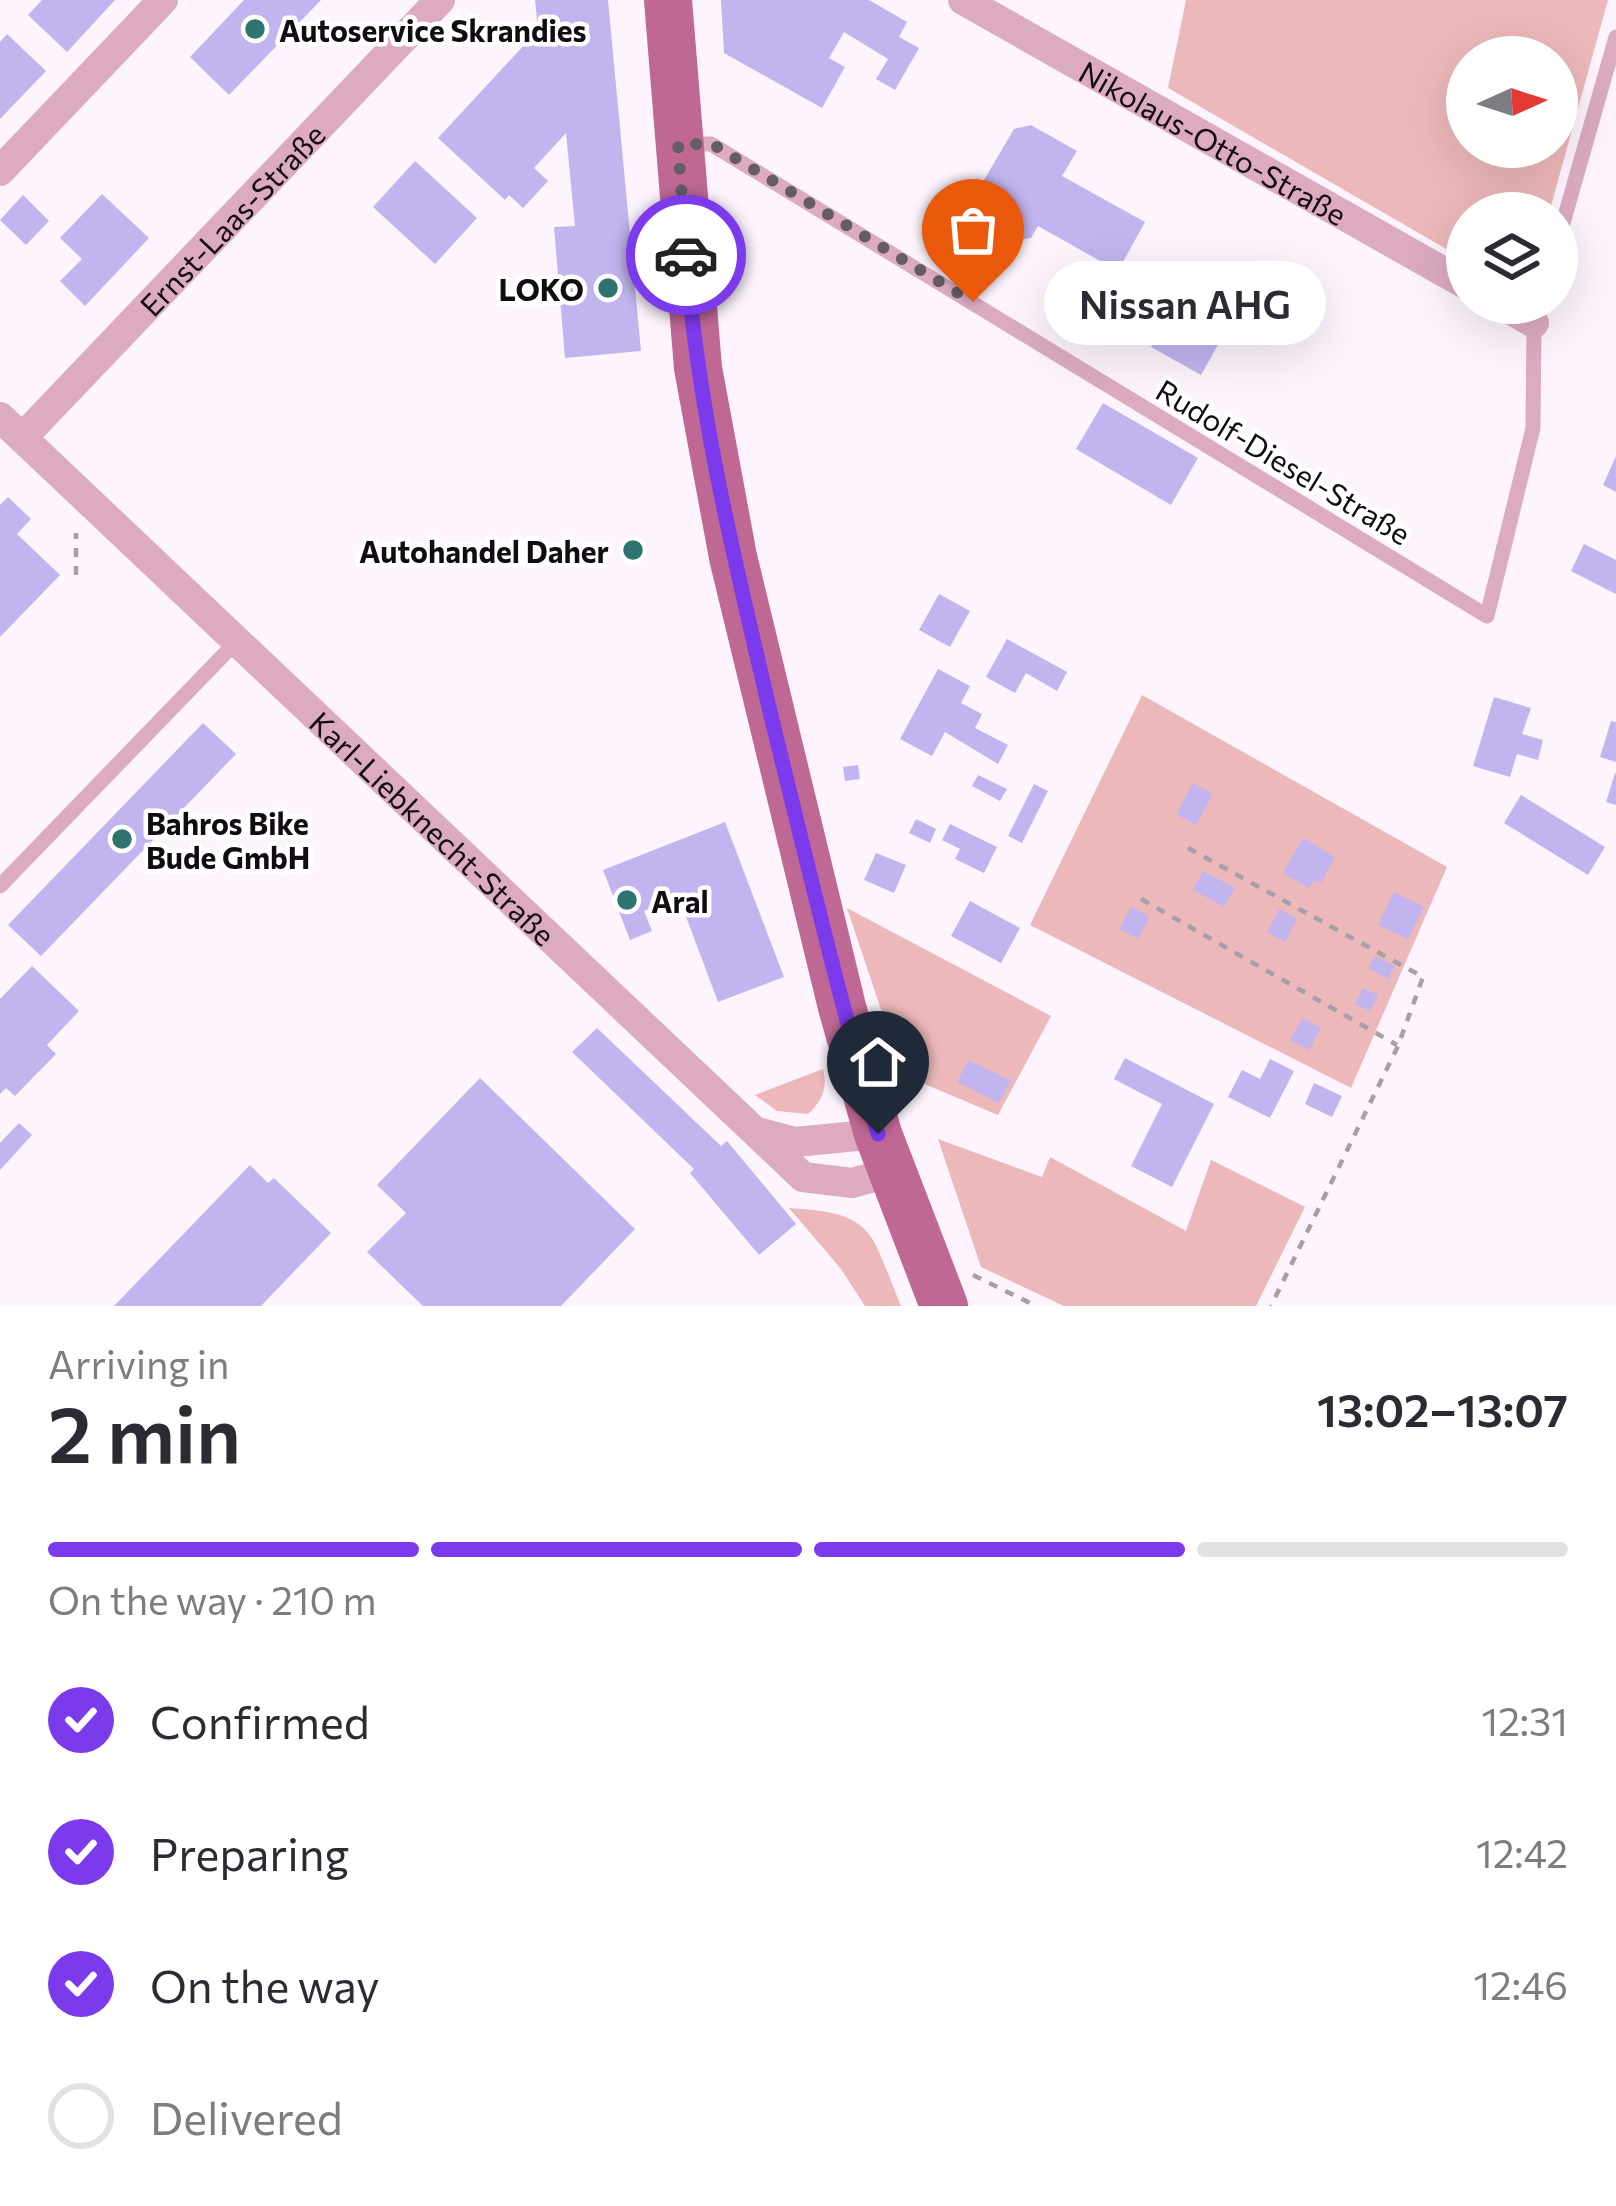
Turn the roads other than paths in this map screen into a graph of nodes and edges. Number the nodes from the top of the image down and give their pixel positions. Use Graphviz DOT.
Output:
graph roads {
  1 [pos="163,0"];
  2 [pos="440,0"];
  3 [pos="668,0"];
  4 [pos="963,0"];
  5 [pos="1616,37"];
  6 [pos="678,144"];
  7 [pos="0,171"];
  8 [pos="1572,192"];
  9 [pos="1446,273"];
  10 [pos="1537,324"];
  11 [pos="11,428"];
  12 [pos="237,640"];
  13 [pos="0,886"];
  14 [pos="755,1132"];
  15 [pos="885,1153"];
  16 [pos="939,1294"];
  1 -- 7 [label="street"];
  2 -- 11 [label="street, Ernst-Laas-Straße"];
  3 -- 6 [label="main road"];
  4 -- 9 [label="street, Nikolaus-Otto-Straße"];
  5 -- 8 [label="lane"];
  6 -- 10 [label="lane, Rudolf-Diesel-Straße"];
  6 -- 15 [label="main road"];
  11 -- 12 [label="street, Karl-Liebknecht-Straße"];
  12 -- 13 [label="lane"];
  12 -- 14 [label="street, Karl-Liebknecht-Straße"];
  14 -- 15 [label="street"];
  14 -- 15 [label="street, Karl-Liebknecht-Straße"];
  15 -- 16 [label="main road"];
}
